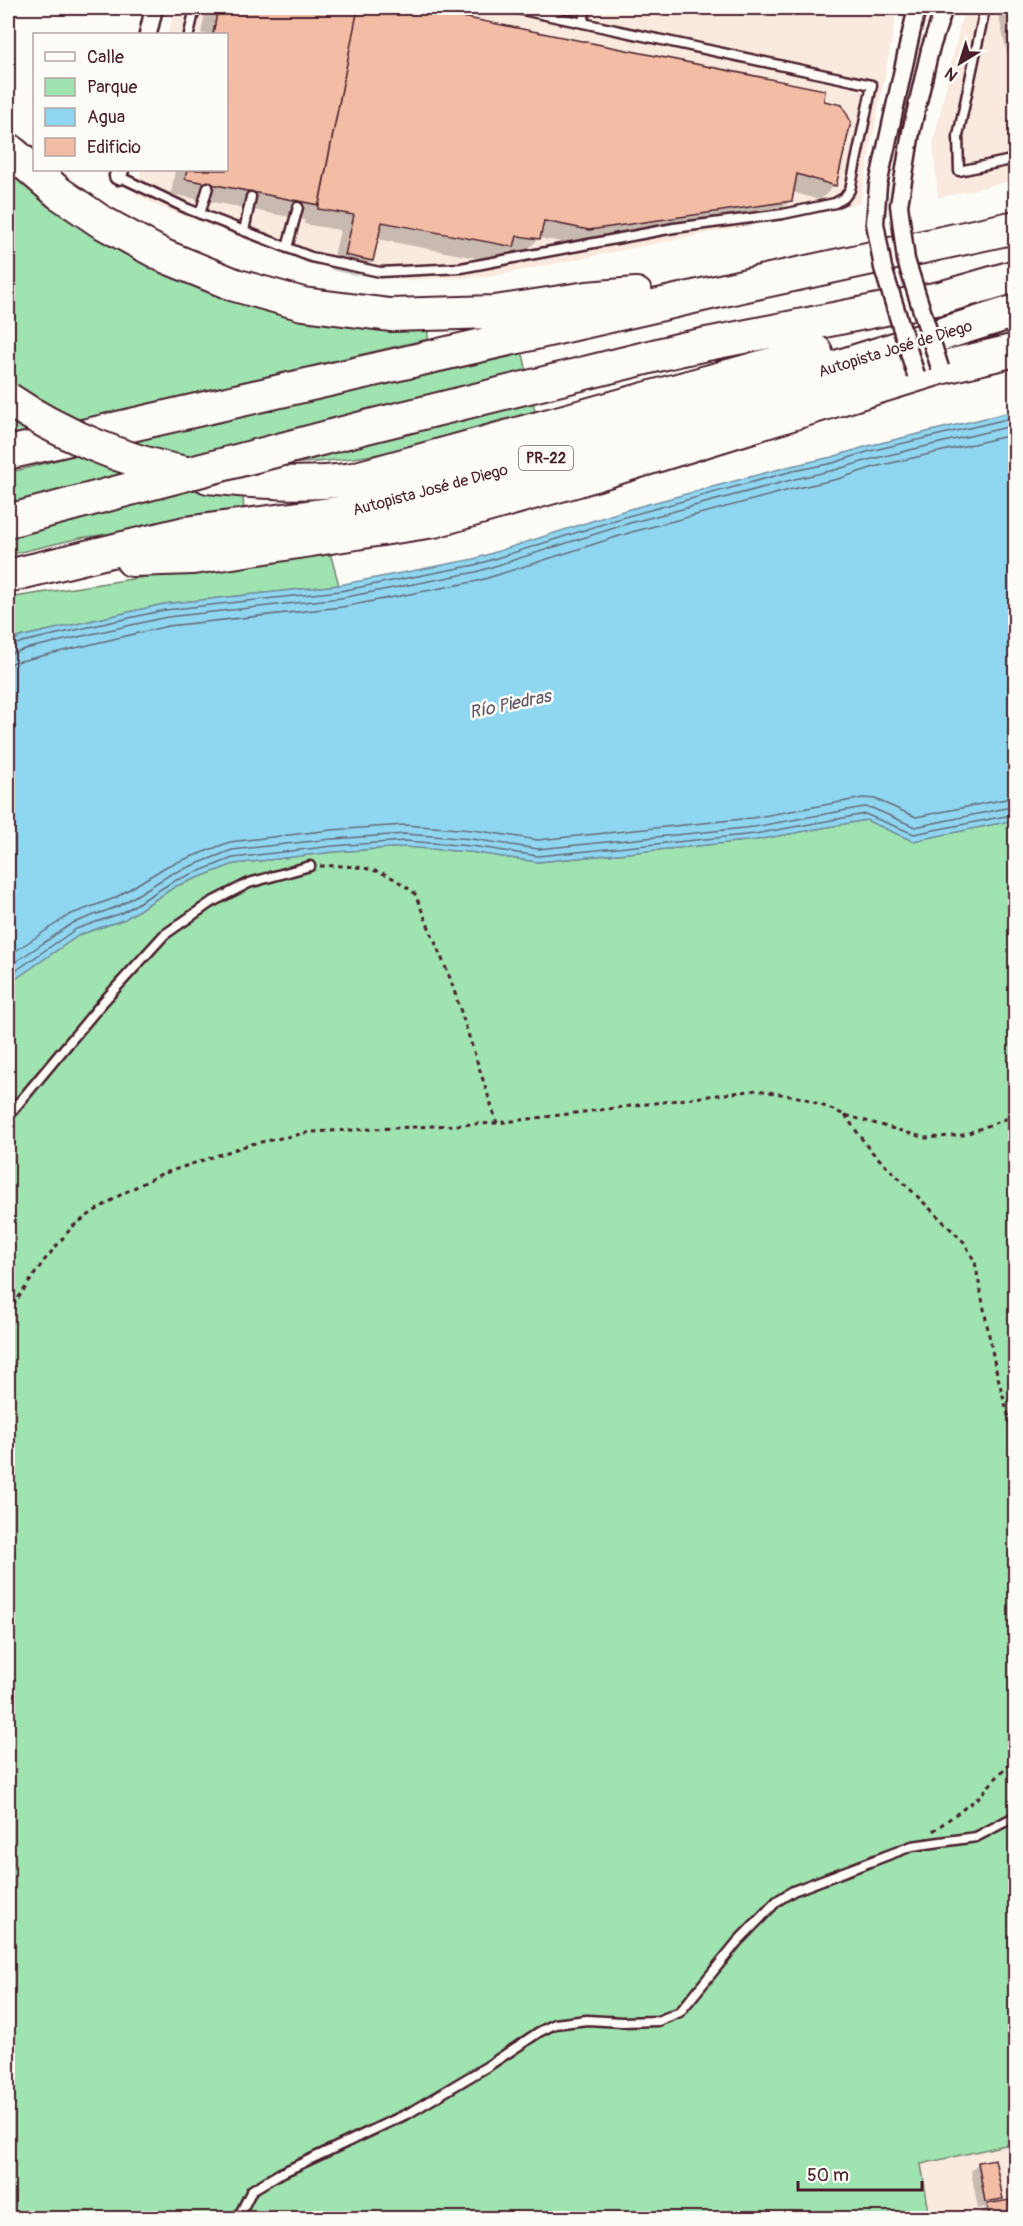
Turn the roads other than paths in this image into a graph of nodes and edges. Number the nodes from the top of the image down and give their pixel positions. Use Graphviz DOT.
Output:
graph roads {
  1 [pos="154,8"];
  2 [pos="195,8"];
  3 [pos="513,8"];
  4 [pos="586,8"];
  5 [pos="917,8"];
  6 [pos="944,8"];
  7 [pos="986,8"];
  8 [pos="557,12"];
  9 [pos="583,21"];
  10 [pos="148,33"];
  11 [pos="189,33"];
  12 [pos="8,149"];
  13 [pos="1016,159"];
  14 [pos="33,171"];
  15 [pos="34,171"];
  16 [pos="119,172"];
  17 [pos="208,187"];
  18 [pos="251,197"];
  19 [pos="298,207"];
  20 [pos="200,214"];
  21 [pos="1016,227"];
  22 [pos="244,231"];
  23 [pos="287,248"];
  24 [pos="1016,276"];
  25 [pos="742,286"];
  26 [pos="1016,311"];
  27 [pos="986,320"];
  28 [pos="1016,350"];
  29 [pos="928,372"];
  30 [pos="8,399"];
  31 [pos="8,453"];
  32 [pos="8,521"];
  33 [pos="65,561"];
  34 [pos="8,576"];
  35 [pos="310,866"];
  36 [pos="8,1116"];
  37 [pos="1016,1816"];
  38 [pos="238,2218"];
  1 -- 10 [label="street"];
  2 -- 11 [label="lane"];
  3 -- 8 [label="lane"];
  4 -- 9 [label="lane"];
  5 -- 29 [label="street, bridge"];
  6 -- 29 [label="street, bridge"];
  7 -- 13 [label="lane"];
  8 -- 9 [label="lane"];
  9 -- 23 [label="lane"];
  12 -- 14 [label="highway"];
  15 -- 25 [label="highway"];
  16 -- 20 [label="lane"];
  17 -- 20 [label="lane"];
  18 -- 22 [label="lane"];
  19 -- 23 [label="lane"];
  20 -- 22 [label="lane"];
  21 -- 25 [label="highway"];
  22 -- 23 [label="lane"];
  24 -- 32 [label="highway, bridge"];
  25 -- 31 [label="highway"];
  26 -- 27 [label="highway, Autopista José de Diego / PR-22"];
  27 -- 30 [label="highway, bridge"];
  27 -- 33 [label="highway, Autopista José de Diego / PR-22"];
  28 -- 29 [label="highway"];
  29 -- 33 [label="highway"];
  33 -- 34 [label="highway, Autopista José de Diego / PR-22"];
  35 -- 36 [label="lane"];
  37 -- 38 [label="lane"];
}
